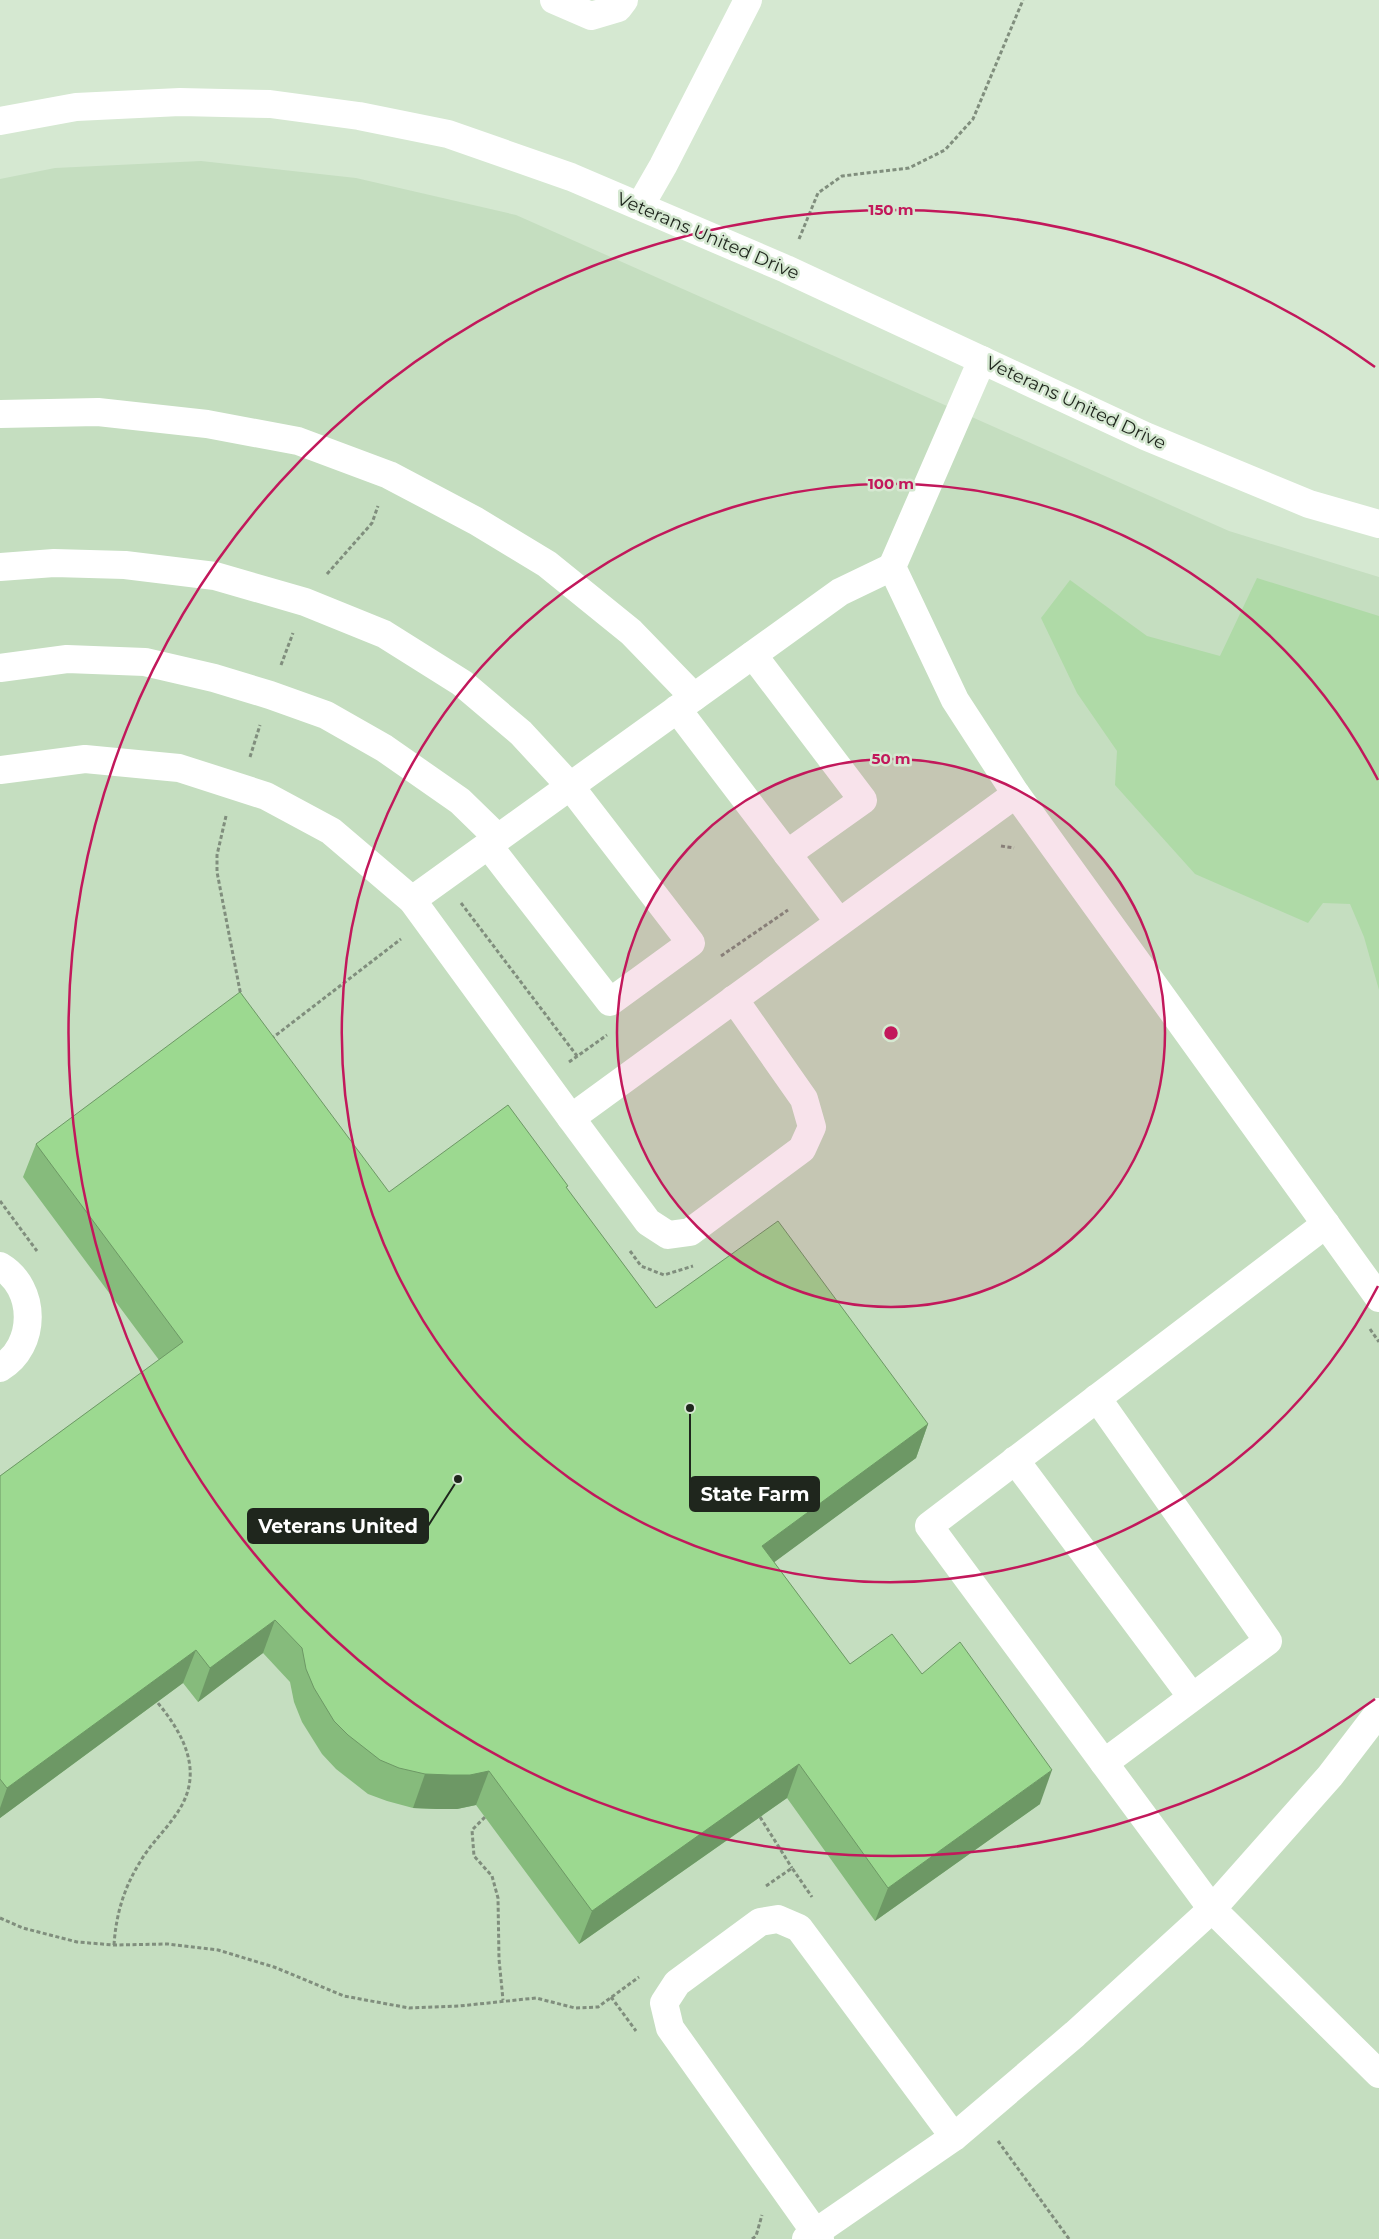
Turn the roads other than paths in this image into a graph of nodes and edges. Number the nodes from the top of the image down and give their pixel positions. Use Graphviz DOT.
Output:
graph roads {
  1 [pos="554,0"];
  2 [pos="624,0"];
  3 [pos="748,0"];
  4 [pos="0,121"];
  5 [pos="640,206"];
  6 [pos="982,360"];
  7 [pos="0,414"];
  8 [pos="1379,524"];
  9 [pos="0,566"];
  10 [pos="892,568"];
  11 [pos="753,655"];
  12 [pos="0,668"];
  13 [pos="686,703"];
  14 [pos="1,766"];
  15 [pos="570,786"];
  16 [pos="1016,794"];
  17 [pos="493,842"];
  18 [pos="787,854"];
  19 [pos="412,900"];
  20 [pos="840,922"];
  21 [pos="734,999"];
  22 [pos="571,1118"];
  23 [pos="1326,1224"];
  24 [pos="0,1266"];
  25 [pos="1379,1298"];
  26 [pos="0,1368"];
  27 [pos="1097,1398"];
  28 [pos="1015,1460"];
  29 [pos="1192,1697"];
  30 [pos="1379,1712"];
  31 [pos="1104,1763"];
  32 [pos="1212,1909"];
  33 [pos="1379,2074"];
  34 [pos="954,2137"];
  35 [pos="814,2237"];
  1 -- 2 [label="street"];
  3 -- 5 [label="street"];
  4 -- 5 [label="street, Veterans United Drive"];
  5 -- 6 [label="street, Veterans United Drive"];
  6 -- 8 [label="street, Veterans United Drive"];
  6 -- 10 [label="street"];
  7 -- 13 [label="street"];
  9 -- 15 [label="street"];
  10 -- 11 [label="street"];
  10 -- 16 [label="street"];
  11 -- 13 [label="street"];
  11 -- 18 [label="street"];
  12 -- 17 [label="street"];
  13 -- 15 [label="street"];
  13 -- 18 [label="street"];
  14 -- 19 [label="street"];
  15 -- 17 [label="street"];
  15 -- 17 [label="street"];
  16 -- 20 [label="street"];
  16 -- 23 [label="street"];
  17 -- 19 [label="street"];
  18 -- 20 [label="street"];
  19 -- 22 [label="street"];
  20 -- 21 [label="street"];
  21 -- 22 [label="street"];
  21 -- 22 [label="street"];
  23 -- 25 [label="street"];
  23 -- 27 [label="street"];
  24 -- 26 [label="street"];
  27 -- 28 [label="street"];
  27 -- 29 [label="street"];
  28 -- 29 [label="street"];
  28 -- 31 [label="street"];
  29 -- 31 [label="street"];
  30 -- 32 [label="street"];
  31 -- 32 [label="street"];
  32 -- 33 [label="street"];
  32 -- 34 [label="street"];
  34 -- 35 [label="street"];
  34 -- 35 [label="street"];
}
